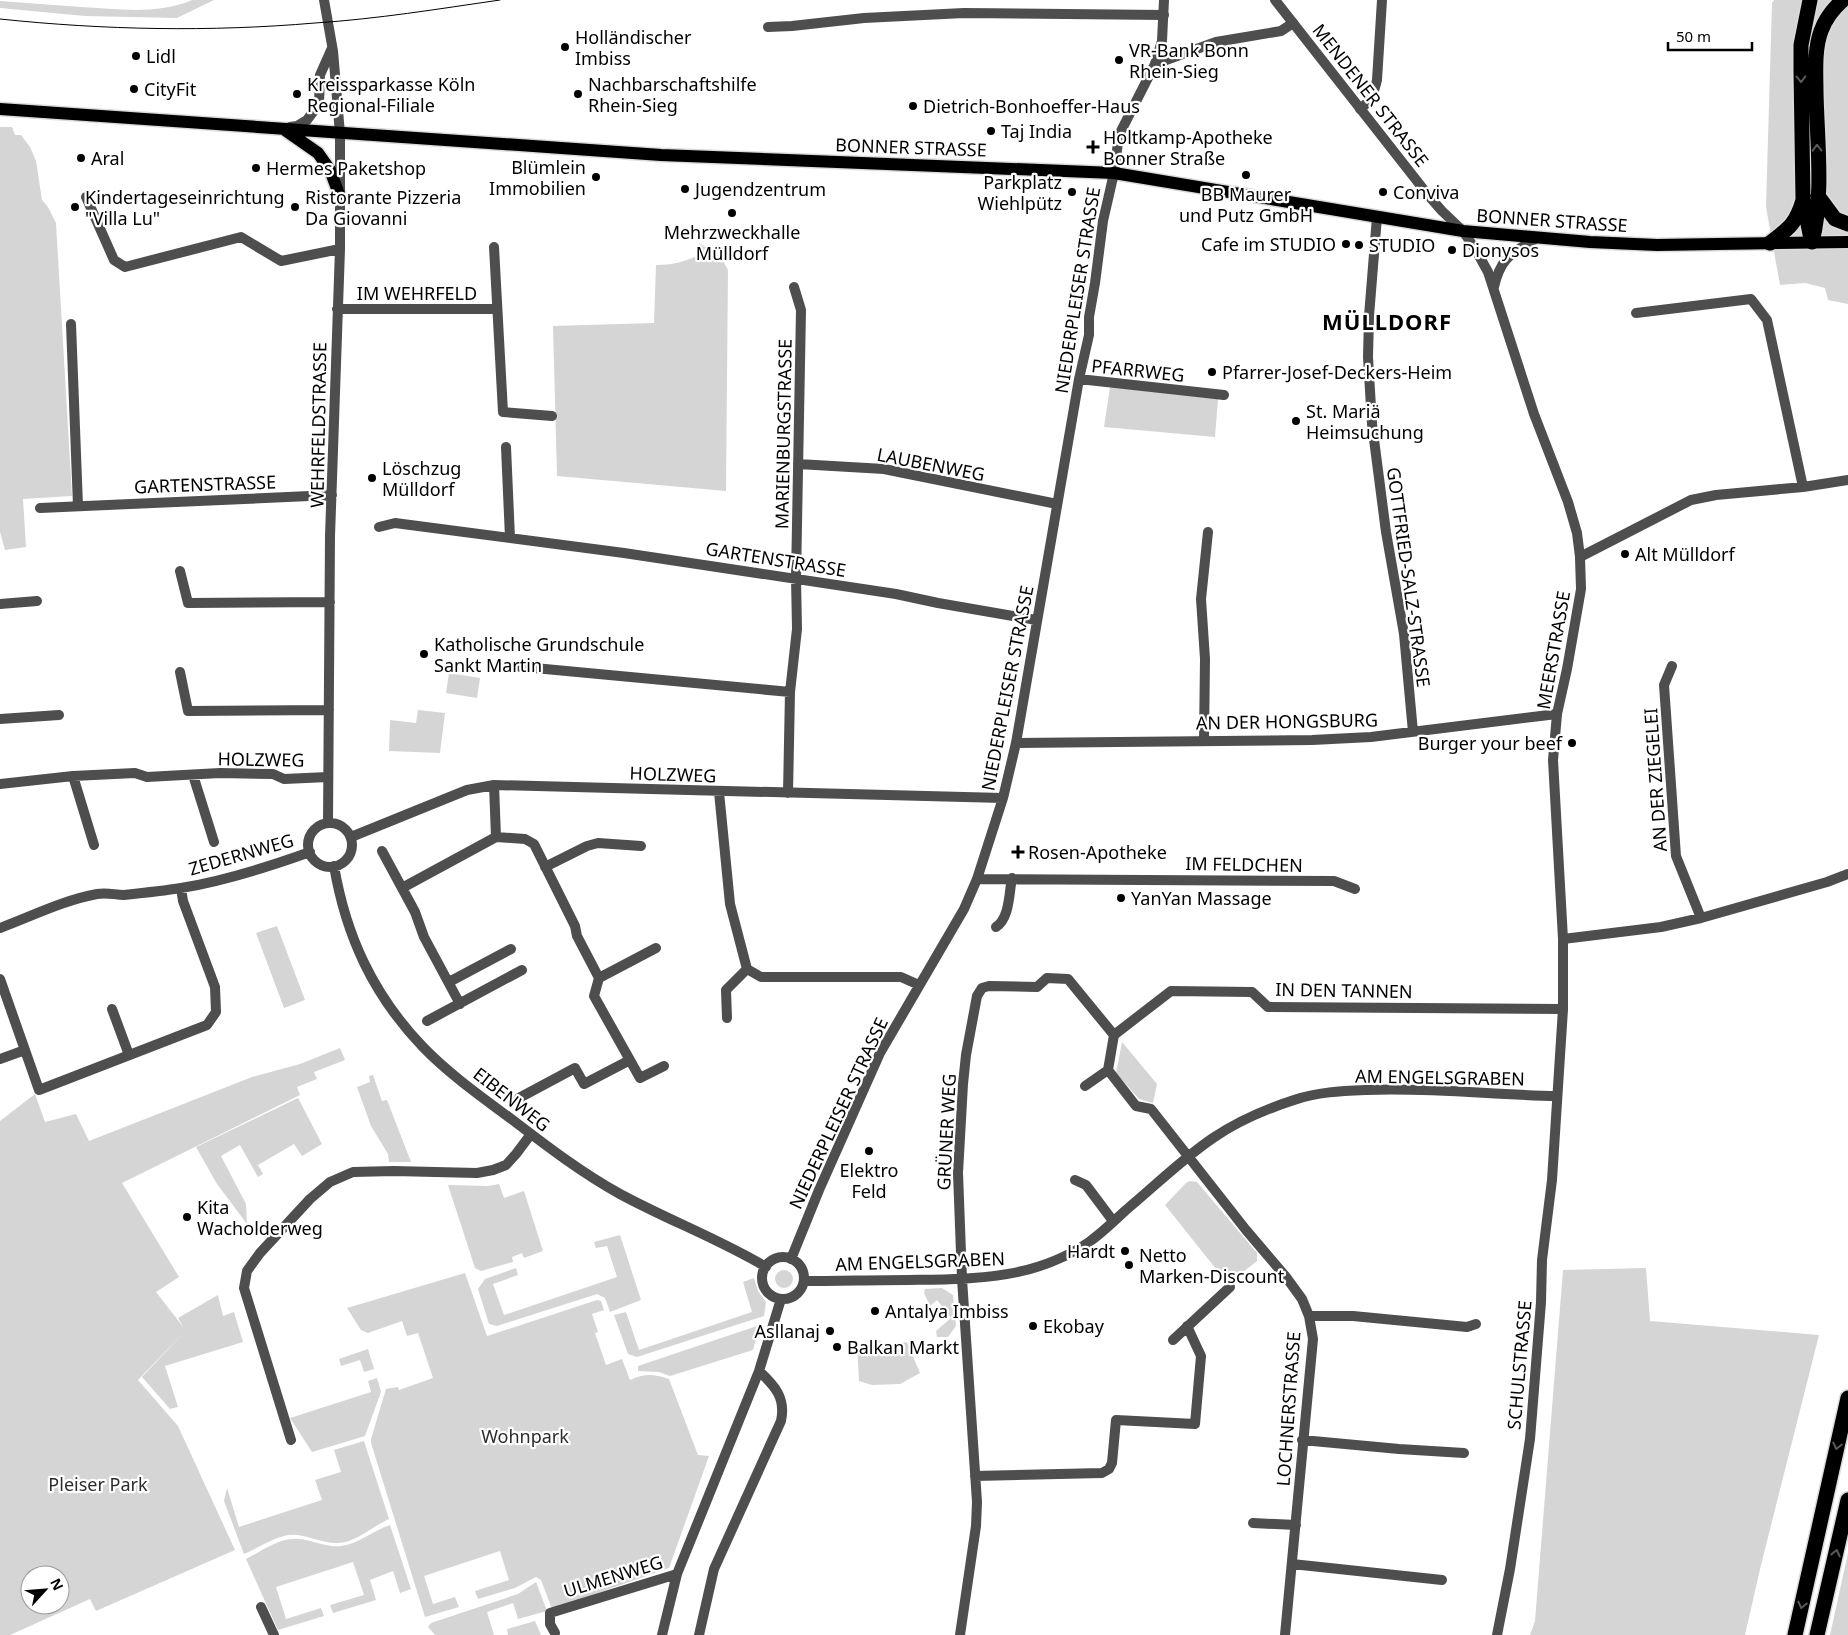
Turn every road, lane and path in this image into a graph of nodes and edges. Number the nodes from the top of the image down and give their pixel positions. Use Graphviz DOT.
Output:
graph roads {
  1 [pos="324,0"];
  2 [pos="1164,0"];
  3 [pos="1275,0"];
  4 [pos="1382,0"];
  5 [pos="1810,0"];
  6 [pos="1843,0"];
  7 [pos="1164,15"];
  8 [pos="1293,23"];
  9 [pos="768,27"];
  10 [pos="333,47"];
  11 [pos="1155,64"];
  12 [pos="1360,109"];
  13 [pos="0,110"];
  14 [pos="282,130"];
  15 [pos="340,134"];
  16 [pos="1114,172"];
  17 [pos="339,194"];
  18 [pos="86,197"];
  19 [pos="1811,198"];
  20 [pos="1377,217"];
  21 [pos="1848,224"];
  22 [pos="1463,231"];
  23 [pos="1538,237"];
  24 [pos="1812,242"];
  25 [pos="1848,242"];
  26 [pos="1770,244"];
  27 [pos="494,247"];
  28 [pos="340,250"];
  29 [pos="794,287"];
  30 [pos="1494,287"];
  31 [pos="337,309"];
  32 [pos="497,309"];
  33 [pos="1636,314"];
  34 [pos="71,324"];
  35 [pos="1079,379"];
  36 [pos="1224,395"];
  37 [pos="552,416"];
  38 [pos="506,447"];
  39 [pos="798,464"];
  40 [pos="1848,480"];
  41 [pos="1803,487"];
  42 [pos="332,495"];
  43 [pos="1057,504"];
  44 [pos="78,506"];
  45 [pos="40,508"];
  46 [pos="380,527"];
  47 [pos="1208,532"];
  48 [pos="510,538"];
  49 [pos="1580,557"];
  50 [pos="180,571"];
  51 [pos="796,578"];
  52 [pos="38,601"];
  53 [pos="330,602"];
  54 [pos="0,604"];
  55 [pos="1036,620"];
  56 [pos="513,666"];
  57 [pos="1672,666"];
  58 [pos="180,672"];
  59 [pos="790,692"];
  60 [pos="329,710"];
  61 [pos="1557,714"];
  62 [pos="59,715"];
  63 [pos="0,719"];
  64 [pos="1413,732"];
  65 [pos="1204,740"];
  66 [pos="1016,743"];
  67 [pos="193,775"];
  68 [pos="73,776"];
  69 [pos="328,777"];
  70 [pos="0,784"];
  71 [pos="494,785"];
  72 [pos="719,792"];
  73 [pos="788,793"];
  74 [pos="1003,798"];
  75 [pos="328,823"];
  76 [pos="351,837"];
  77 [pos="496,837"];
  78 [pos="214,842"];
  79 [pos="94,846"];
  80 [pos="641,846"];
  81 [pos="382,851"];
  82 [pos="310,852"];
  83 [pos="334,866"];
  84 [pos="545,867"];
  85 [pos="1848,874"];
  86 [pos="1012,878"];
  87 [pos="977,879"];
  88 [pos="181,888"];
  89 [pos="402,888"];
  90 [pos="1355,889"];
  91 [pos="1702,918"];
  92 [pos="996,927"];
  93 [pos="0,928"];
  94 [pos="1563,939"];
  95 [pos="656,948"];
  96 [pos="511,949"];
  97 [pos="747,969"];
  98 [pos="522,970"];
  99 [pos="599,978"];
  100 [pos="0,979"];
  101 [pos="449,982"];
  102 [pos="919,984"];
  103 [pos="460,1004"];
  104 [pos="112,1009"];
  105 [pos="1563,1009"];
  106 [pos="727,1018"];
  107 [pos="427,1021"];
  108 [pos="1114,1035"];
  109 [pos="24,1050"];
  110 [pos="129,1055"];
  111 [pos="0,1059"];
  112 [pos="630,1060"];
  113 [pos="664,1066"];
  114 [pos="1108,1070"];
  115 [pos="1086,1086"];
  116 [pos="1557,1096"];
  117 [pos="520,1098"];
  118 [pos="530,1134"];
  119 [pos="1188,1156"];
  120 [pos="1075,1180"];
  121 [pos="1113,1221"];
  122 [pos="791,1259"];
  123 [pos="766,1267"];
  124 [pos="962,1279"];
  125 [pos="804,1281"];
  126 [pos="1230,1287"];
  127 [pos="781,1299"];
  128 [pos="1309,1316"];
  129 [pos="1476,1324"];
  130 [pos="1187,1326"];
  131 [pos="1172,1340"];
  132 [pos="759,1371"];
  133 [pos="1848,1398"];
  134 [pos="291,1440"];
  135 [pos="1302,1440"];
  136 [pos="1464,1453"];
  137 [pos="975,1476"];
  138 [pos="1848,1500"];
  139 [pos="1253,1523"];
  140 [pos="1296,1525"];
  141 [pos="1292,1564"];
  142 [pos="677,1574"];
  143 [pos="1442,1580"];
  144 [pos="260,1607"];
  145 [pos="555,1633"];
  146 [pos="274,1635"];
  147 [pos="662,1635"];
  148 [pos="699,1635"];
  149 [pos="960,1635"];
  150 [pos="1285,1635"];
  151 [pos="1497,1635"];
  152 [pos="1795,1635"];
  153 [pos="1817,1635"];
  1 -- 10 [label="street, WEHRFELDSTRASSE"];
  2 -- 7 [label="street, NIEDERPLEISER STRASSE"];
  3 -- 8 [label="street, MENDENER STRASSE"];
  4 -- 12 [label="street"];
  5 -- 19 [label="highway, one-way"];
  19 -- 6 [label="highway, one-way"];
  7 -- 9 [label="street"];
  7 -- 11 [label="street, NIEDERPLEISER STRASSE"];
  8 -- 11 [label="street"];
  8 -- 12 [label="street, MENDENER STRASSE"];
  10 -- 14 [label="street"];
  10 -- 15 [label="street, WEHRFELDSTRASSE"];
  11 -- 16 [label="street, NIEDERPLEISER STRASSE"];
  12 -- 22 [label="street, MENDENER STRASSE"];
  13 -- 14 [label="main road, BONNER STRASSE"];
  14 -- 15 [label="main road, BONNER STRASSE"];
  14 -- 17 [label="main road"];
  15 -- 16 [label="main road, BONNER STRASSE"];
  15 -- 17 [label="street, WEHRFELDSTRASSE"];
  16 -- 20 [label="main road, BONNER STRASSE"];
  16 -- 35 [label="street, NIEDERPLEISER STRASSE"];
  17 -- 28 [label="street, WEHRFELDSTRASSE"];
  18 -- 28 [label="street"];
  19 -- 21 [label="highway"];
  19 -- 24 [label="highway"];
  19 -- 26 [label="highway"];
  20 -- 22 [label="main road, BONNER STRASSE"];
  20 -- 64 [label="street, GOTTFRIED-SALZ-STRASSE"];
  22 -- 23 [label="main road, BONNER STRASSE"];
  22 -- 30 [label="street, MEERSTRASSE"];
  23 -- 26 [label="main road, BONNER STRASSE"];
  23 -- 30 [label="street"];
  24 -- 25 [label="main road, BONNER STRASSE"];
  24 -- 26 [label="main road, BONNER STRASSE"];
  27 -- 32 [label="street, IM WEHRFELD"];
  28 -- 31 [label="street, WEHRFELDSTRASSE"];
  29 -- 39 [label="street, MARIENBURGSTRASSE"];
  30 -- 49 [label="street, MEERSTRASSE"];
  31 -- 32 [label="street, IM WEHRFELD"];
  31 -- 42 [label="street, WEHRFELDSTRASSE"];
  32 -- 37 [label="street, IM WEHRFELD"];
  33 -- 41 [label="street"];
  34 -- 44 [label="street"];
  35 -- 36 [label="street, PFARRWEG"];
  35 -- 43 [label="street, NIEDERPLEISER STRASSE"];
  38 -- 48 [label="street"];
  39 -- 43 [label="street, LAUBENWEG"];
  39 -- 51 [label="street, MARIENBURGSTRASSE"];
  40 -- 41 [label="street"];
  41 -- 49 [label="street"];
  42 -- 44 [label="street, GARTENSTRASSE"];
  42 -- 53 [label="street, WEHRFELDSTRASSE"];
  43 -- 55 [label="street, NIEDERPLEISER STRASSE"];
  44 -- 45 [label="street, GARTENSTRASSE"];
  46 -- 48 [label="street, GARTENSTRASSE"];
  47 -- 65 [label="street"];
  48 -- 51 [label="street, GARTENSTRASSE"];
  49 -- 61 [label="street, MEERSTRASSE"];
  50 -- 53 [label="street"];
  51 -- 55 [label="street, GARTENSTRASSE"];
  51 -- 59 [label="street, MARIENBURGSTRASSE"];
  52 -- 54 [label="street"];
  53 -- 60 [label="street, WEHRFELDSTRASSE"];
  55 -- 66 [label="street, NIEDERPLEISER STRASSE"];
  56 -- 59 [label="street"];
  57 -- 91 [label="street, AN DER ZIEGELEI"];
  58 -- 60 [label="street"];
  59 -- 73 [label="street, MARIENBURGSTRASSE"];
  60 -- 69 [label="street, WEHRFELDSTRASSE"];
  61 -- 64 [label="street, AN DER HONGSBURG"];
  61 -- 94 [label="street, MEERSTRASSE"];
  62 -- 63 [label="street"];
  64 -- 65 [label="street, AN DER HONGSBURG"];
  65 -- 66 [label="street, AN DER HONGSBURG"];
  66 -- 74 [label="street, NIEDERPLEISER STRASSE"];
  67 -- 68 [label="street, HOLZWEG"];
  67 -- 69 [label="street, HOLZWEG"];
  67 -- 78 [label="street, HOLZWEG"];
  68 -- 70 [label="street, HOLZWEG"];
  68 -- 79 [label="street"];
  69 -- 75 [label="street, WEHRFELDSTRASSE"];
  71 -- 72 [label="street, HOLZWEG"];
  71 -- 76 [label="street, HOLZWEG"];
  71 -- 77 [label="street"];
  72 -- 73 [label="street, HOLZWEG"];
  72 -- 97 [label="street"];
  73 -- 74 [label="street, HOLZWEG"];
  74 -- 87 [label="street, NIEDERPLEISER STRASSE"];
  75 -- 76 [label="street"];
  75 -- 82 [label="street"];
  76 -- 83 [label="street"];
  77 -- 84 [label="street"];
  77 -- 89 [label="street"];
  80 -- 84 [label="street"];
  81 -- 89 [label="street"];
  82 -- 83 [label="street"];
  82 -- 88 [label="street, ZEDERNWEG"];
  83 -- 118 [label="street, EIBENWEG"];
  84 -- 99 [label="street"];
  85 -- 91 [label="street"];
  86 -- 87 [label="street, IM FELDCHEN"];
  86 -- 90 [label="street, IM FELDCHEN"];
  86 -- 92 [label="street"];
  87 -- 102 [label="street, NIEDERPLEISER STRASSE"];
  88 -- 93 [label="street, ZEDERNWEG"];
  88 -- 110 [label="street, ZEDERNWEG"];
  89 -- 101 [label="street"];
  91 -- 94 [label="street"];
  94 -- 105 [label="street, MEERSTRASSE"];
  95 -- 99 [label="street"];
  96 -- 101 [label="street"];
  97 -- 102 [label="street"];
  97 -- 106 [label="street"];
  98 -- 103 [label="street"];
  99 -- 112 [label="street"];
  100 -- 109 [label="street, ZEDERNWEG"];
  101 -- 103 [label="street"];
  102 -- 122 [label="street, NIEDERPLEISER STRASSE"];
  103 -- 107 [label="street"];
  104 -- 110 [label="street"];
  105 -- 108 [label="street, IN DEN TANNEN"];
  105 -- 116 [label="street, MEERSTRASSE"];
  108 -- 114 [label="street"];
  108 -- 124 [label="street, GRÜNER WEG"];
  109 -- 110 [label="street, ZEDERNWEG"];
  109 -- 111 [label="street"];
  112 -- 113 [label="street"];
  112 -- 117 [label="street"];
  114 -- 115 [label="street"];
  114 -- 119 [label="street"];
  116 -- 119 [label="street, AM ENGELSGRABEN"];
  116 -- 151 [label="street, SCHULSTRASSE"];
  118 -- 123 [label="street, EIBENWEG"];
  118 -- 134 [label="street"];
  119 -- 121 [label="street, AM ENGELSGRABEN"];
  119 -- 128 [label="street, LOCHNERSTRASSE"];
  120 -- 121 [label="street"];
  121 -- 124 [label="street, AM ENGELSGRABEN"];
  122 -- 123 [label="street"];
  122 -- 125 [label="street"];
  123 -- 127 [label="street"];
  124 -- 125 [label="street, AM ENGELSGRABEN"];
  124 -- 137 [label="street, GRÜNER WEG"];
  125 -- 127 [label="street"];
  126 -- 130 [label="street"];
  127 -- 132 [label="street"];
  128 -- 129 [label="street"];
  128 -- 135 [label="street, LOCHNERSTRASSE"];
  130 -- 131 [label="street"];
  130 -- 137 [label="street"];
  132 -- 142 [label="street"];
  132 -- 148 [label="street"];
  133 -- 152 [label="highway, one-way"];
  135 -- 136 [label="street"];
  135 -- 140 [label="street, LOCHNERSTRASSE"];
  137 -- 149 [label="street, GRÜNER WEG"];
  153 -- 138 [label="highway, one-way"];
  139 -- 140 [label="street"];
  140 -- 141 [label="street, LOCHNERSTRASSE"];
  141 -- 143 [label="street"];
  141 -- 150 [label="street, LOCHNERSTRASSE"];
  142 -- 145 [label="street, ULMENWEG"];
  142 -- 147 [label="street"];
  144 -- 146 [label="street"];
}
